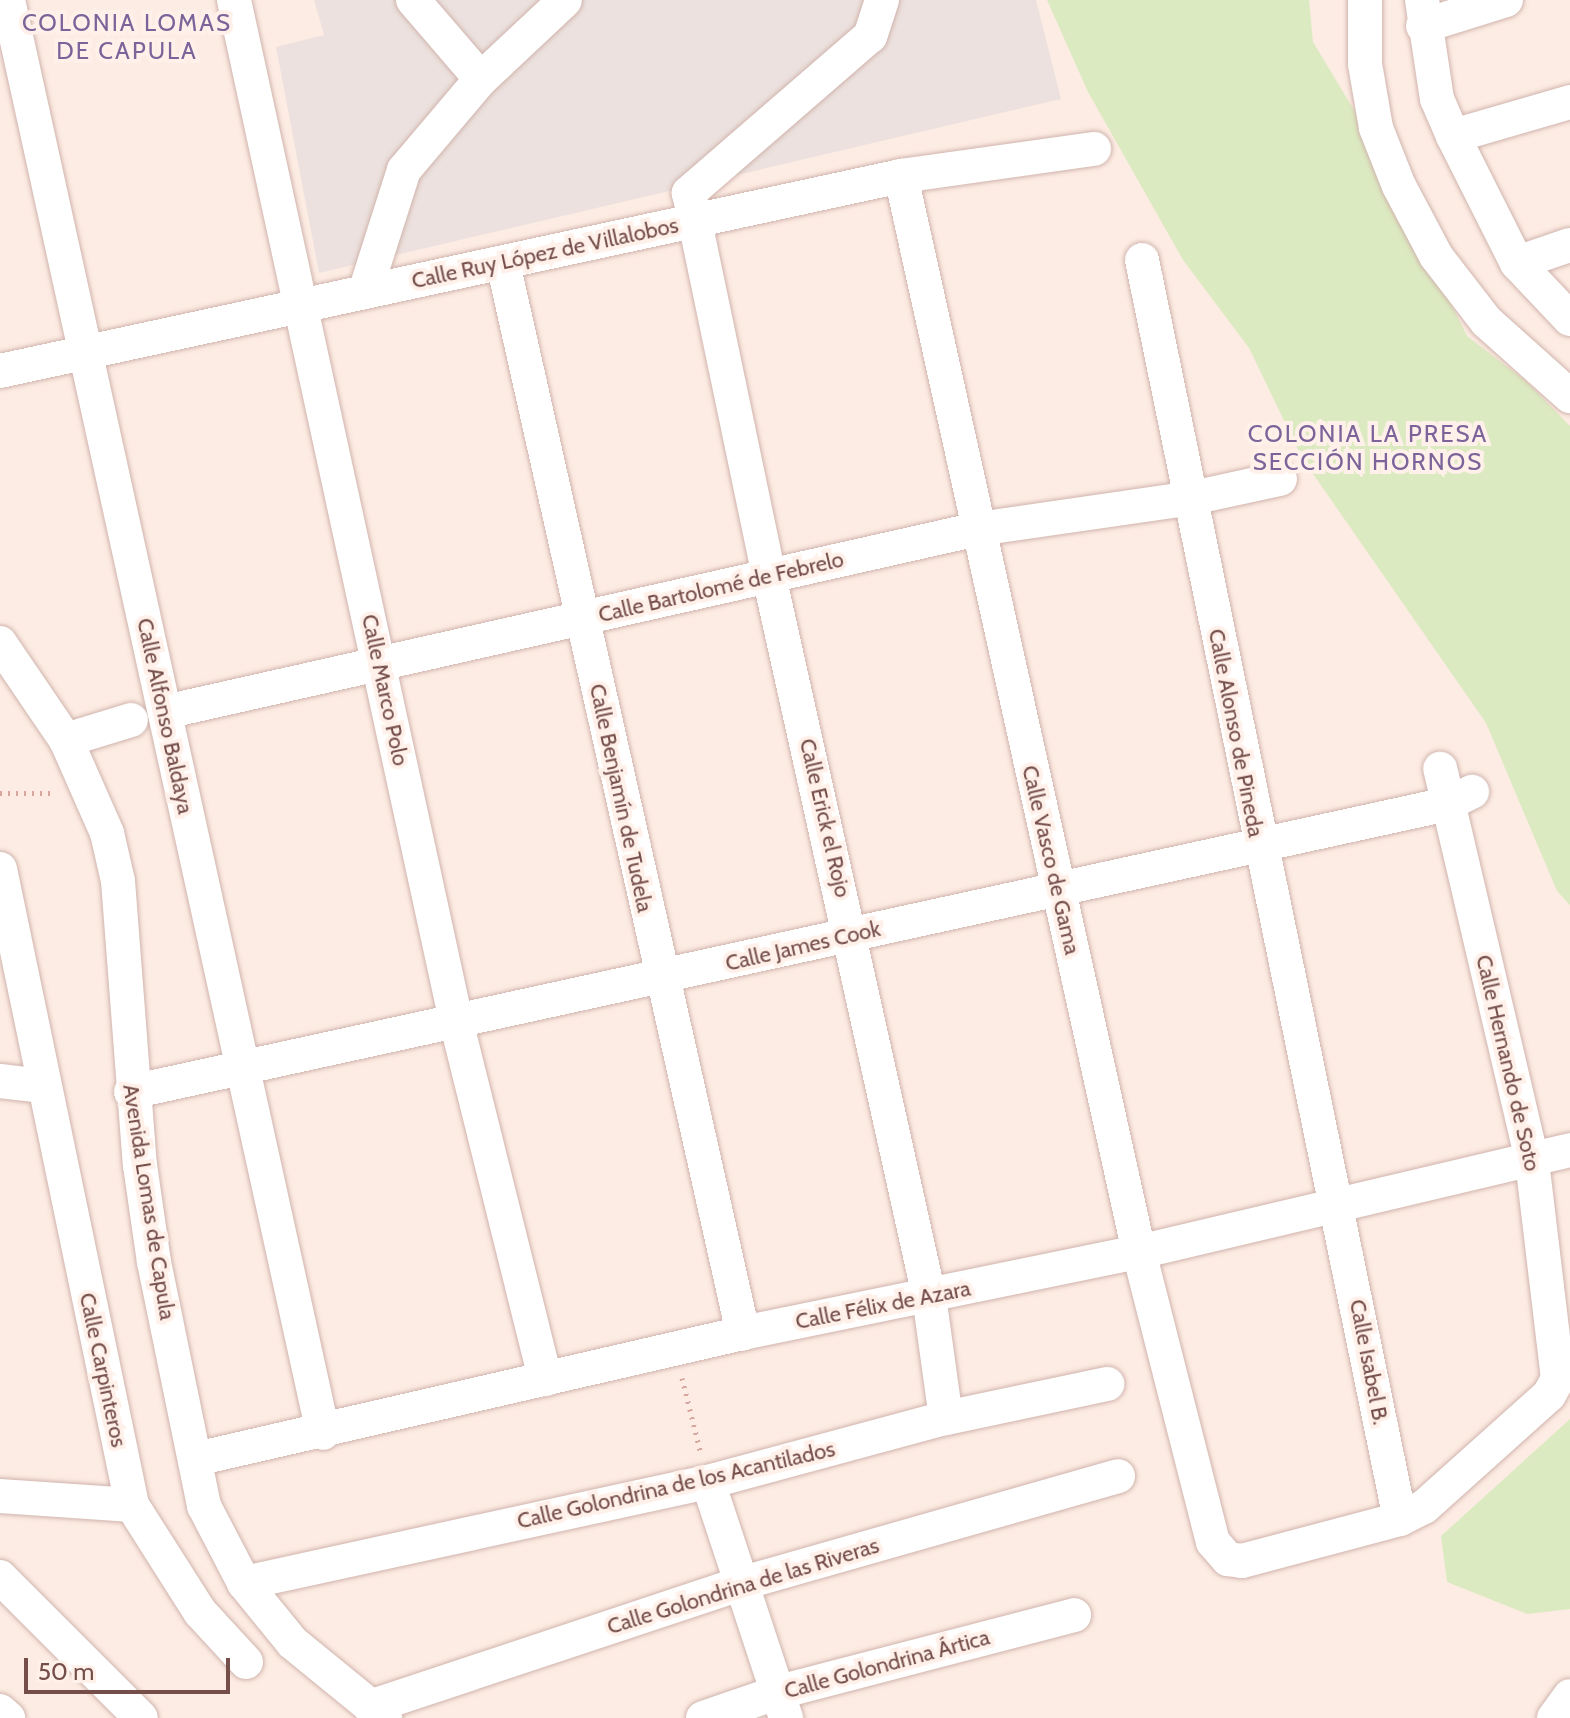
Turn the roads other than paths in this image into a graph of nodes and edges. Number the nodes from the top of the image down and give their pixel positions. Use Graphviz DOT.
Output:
graph roads {
  1 [pos="8,0"];
  2 [pos="234,0"];
  3 [pos="413,0"];
  4 [pos="565,0"];
  5 [pos="882,0"];
  6 [pos="1365,0"];
  7 [pos="1506,0"];
  8 [pos="1423,13"];
  9 [pos="481,79"];
  10 [pos="1570,102"];
  11 [pos="1453,136"];
  12 [pos="1094,149"];
  13 [pos="901,176"];
  14 [pos="694,221"];
  15 [pos="1570,245"];
  16 [pos="1142,260"];
  17 [pos="503,263"];
  18 [pos="1517,263"];
  19 [pos="365,292"];
  20 [pos="302,307"];
  21 [pos="1570,319"];
  22 [pos="85,354"];
  23 [pos="0,371"];
  24 [pos="1570,396"];
  25 [pos="1280,479"];
  26 [pos="1192,498"];
  27 [pos="978,529"];
  28 [pos="769,576"];
  29 [pos="581,618"];
  30 [pos="0,643"];
  31 [pos="380,665"];
  32 [pos="14,678"];
  33 [pos="165,712"];
  34 [pos="131,720"];
  35 [pos="66,740"];
  36 [pos="1440,769"];
  37 [pos="1460,798"];
  38 [pos="1258,845"];
  39 [pos="0,869"];
  40 [pos="1057,888"];
  41 [pos="851,935"];
  42 [pos="660,978"];
  43 [pos="456,1021"];
  44 [pos="240,1066"];
  45 [pos="0,1081"];
  46 [pos="42,1086"];
  47 [pos="131,1092"];
  48 [pos="1570,1150"];
  49 [pos="1532,1160"];
  50 [pos="1338,1205"];
  51 [pos="1139,1252"];
  52 [pos="929,1296"];
  53 [pos="743,1333"];
  54 [pos="545,1379"];
  55 [pos="1107,1384"];
  56 [pos="946,1418"];
  57 [pos="323,1433"];
  58 [pos="196,1459"];
  59 [pos="1118,1476"];
  60 [pos="708,1482"];
  61 [pos="0,1496"];
  62 [pos="132,1505"];
  63 [pos="1400,1519"];
  64 [pos="0,1577"];
  65 [pos="244,1583"];
  66 [pos="743,1583"];
  67 [pos="1074,1615"];
  68 [pos="246,1662"];
  69 [pos="1570,1696"];
  70 [pos="782,1705"];
  71 [pos="0,1711"];
  72 [pos="378,1713"];
  73 [pos="8,1718"];
  74 [pos="141,1718"];
  75 [pos="703,1718"];
  76 [pos="1554,1718"];
  1 -- 22 [label="street, Calle Alfonso Baldaya"];
  2 -- 20 [label="street, Calle Marco Polo"];
  3 -- 9 [label="street"];
  4 -- 9 [label="street"];
  5 -- 14 [label="street, Calle Erick el Rojo"];
  6 -- 24 [label="street"];
  7 -- 8 [label="street"];
  8 -- 11 [label="street"];
  9 -- 19 [label="street"];
  10 -- 11 [label="street"];
  11 -- 18 [label="street"];
  12 -- 13 [label="street, Calle Ruy López de Villalobos"];
  13 -- 14 [label="street, Calle Ruy López de Villalobos"];
  13 -- 27 [label="street, Calle Vasco de Gama"];
  14 -- 17 [label="street, Calle Ruy López de Villalobos"];
  14 -- 28 [label="street, Calle Erick el Rojo"];
  15 -- 18 [label="street"];
  16 -- 26 [label="street, Calle Alonso de Pineda"];
  17 -- 19 [label="street, Calle Ruy López de Villalobos"];
  17 -- 29 [label="street, Calle Benjamín de Tudela"];
  18 -- 21 [label="street"];
  19 -- 20 [label="street, Calle Ruy López de Villalobos"];
  20 -- 22 [label="street, Calle Ruy López de Villalobos"];
  20 -- 31 [label="street, Calle Marco Polo"];
  22 -- 23 [label="street, Calle Ruy López de Villalobos"];
  22 -- 33 [label="street, Calle Alfonso Baldaya"];
  25 -- 26 [label="street, Calle Bartolomé de Febrelo"];
  26 -- 27 [label="street, Calle Bartolomé de Febrelo"];
  26 -- 38 [label="street, Calle Alonso de Pineda"];
  27 -- 28 [label="street, Calle Bartolomé de Febrelo"];
  27 -- 40 [label="street, Calle Vasco de Gama"];
  28 -- 29 [label="street, Calle Bartolomé de Febrelo"];
  28 -- 41 [label="street, Calle Erick el Rojo"];
  29 -- 31 [label="street, Calle Bartolomé de Febrelo"];
  29 -- 42 [label="street, Calle Benjamín de Tudela"];
  30 -- 32 [label="street, Avenida Lomas de Capula"];
  31 -- 33 [label="street, Calle Bartolomé de Febrelo"];
  31 -- 43 [label="street, Calle Marco Polo"];
  32 -- 35 [label="street, Avenida Lomas de Capula"];
  33 -- 44 [label="street, Calle Alfonso Baldaya"];
  34 -- 35 [label="street"];
  35 -- 47 [label="street, Avenida Lomas de Capula"];
  36 -- 37 [label="street, Calle Hernando de Soto"];
  37 -- 38 [label="street, Calle James Cook"];
  37 -- 49 [label="street, Calle Hernando de Soto"];
  38 -- 40 [label="street, Calle James Cook"];
  38 -- 50 [label="street, Calle Alonso de Pineda"];
  39 -- 46 [label="street, Calle Carpinteros"];
  40 -- 41 [label="street, Calle James Cook"];
  40 -- 51 [label="street, Calle Vasco de Gama"];
  41 -- 42 [label="street, Calle James Cook"];
  41 -- 52 [label="street, Calle Erick el Rojo"];
  42 -- 43 [label="street, Calle James Cook"];
  42 -- 53 [label="street, Calle Benjamín de Tudela"];
  43 -- 44 [label="street, Calle James Cook"];
  43 -- 54 [label="street, Calle Marco Polo"];
  44 -- 47 [label="street, Calle James Cook"];
  44 -- 57 [label="street, Calle Alfonso Baldaya"];
  45 -- 46 [label="street"];
  46 -- 62 [label="street, Calle Carpinteros"];
  47 -- 58 [label="street, Avenida Lomas de Capula"];
  48 -- 49 [label="street, Calle Félix de Azara"];
  49 -- 50 [label="street, Calle Félix de Azara"];
  49 -- 63 [label="street, Calle Hernando de Soto"];
  50 -- 51 [label="street, Calle Félix de Azara"];
  50 -- 63 [label="street, Calle Isabel B."];
  51 -- 52 [label="street, Calle Félix de Azara"];
  51 -- 63 [label="street, Calle Vasco de Gama"];
  52 -- 53 [label="street, Calle Félix de Azara"];
  52 -- 56 [label="street, Calle Erick el Rojo"];
  53 -- 54 [label="street, Calle Félix de Azara"];
  54 -- 57 [label="street, Calle Félix de Azara"];
  55 -- 56 [label="street, Calle Golondrina de los Acantilados"];
  56 -- 60 [label="street, Calle Golondrina de los Acantilados"];
  57 -- 58 [label="street, Calle Félix de Azara"];
  58 -- 65 [label="street, Avenida Lomas de Capula"];
  59 -- 66 [label="street, Calle Golondrina de las Riveras"];
  60 -- 65 [label="street, Calle Golondrina de los Acantilados"];
  60 -- 66 [label="street"];
  61 -- 62 [label="street"];
  62 -- 68 [label="street, Calle Carpinteros"];
  64 -- 74 [label="street"];
  65 -- 72 [label="street, Avenida Lomas de Capula"];
  66 -- 70 [label="street"];
  66 -- 72 [label="street, Calle Golondrina de las Riveras"];
  67 -- 70 [label="street, Calle Golondrina Ártica"];
  69 -- 76 [label="street"];
  70 -- 75 [label="street, Calle Golondrina Ártica"];
  71 -- 73 [label="street"];
}
